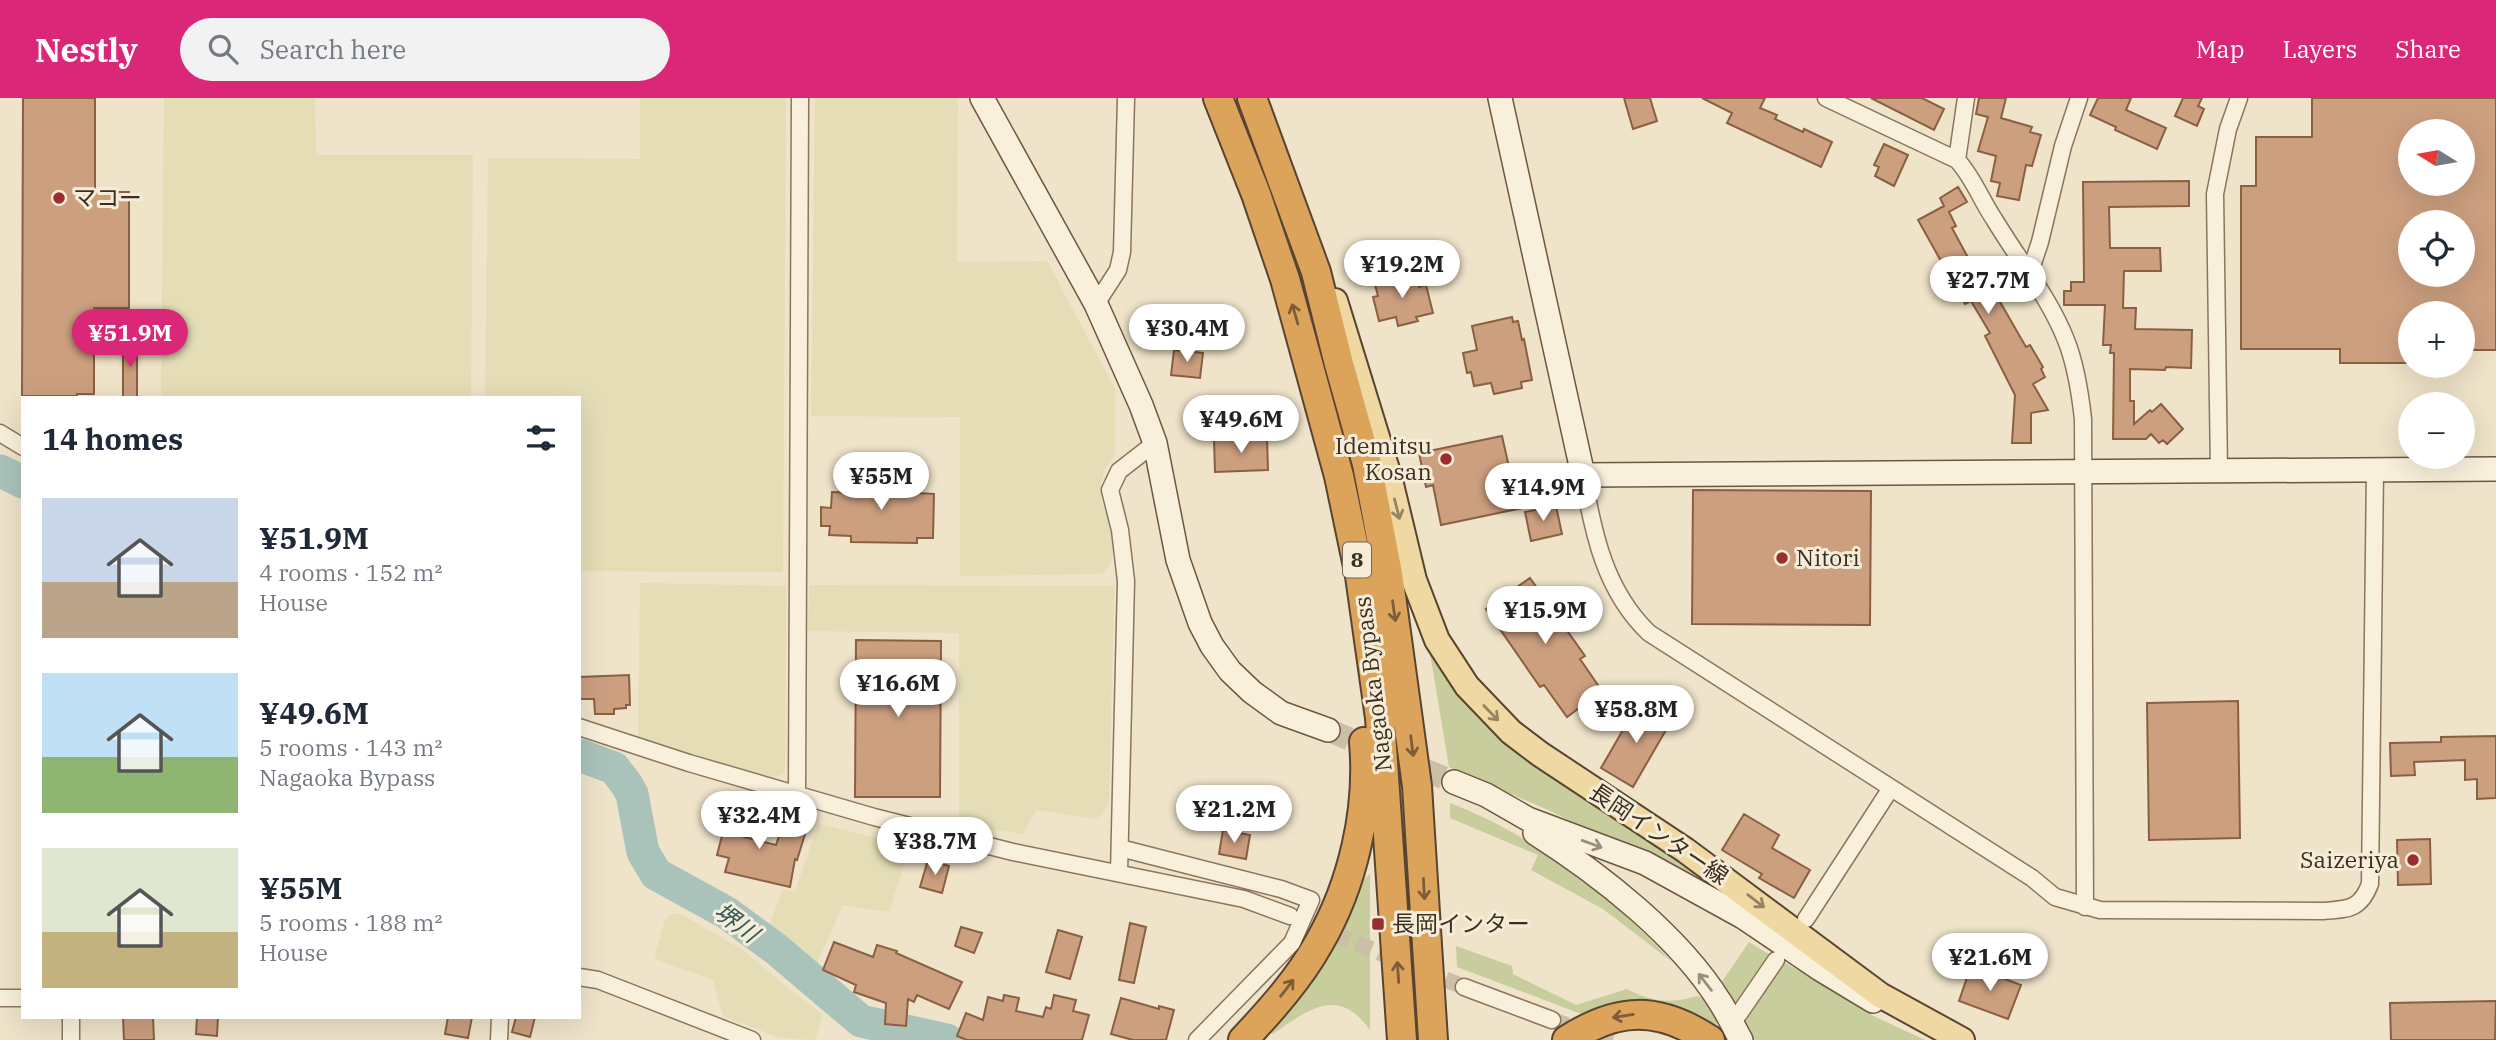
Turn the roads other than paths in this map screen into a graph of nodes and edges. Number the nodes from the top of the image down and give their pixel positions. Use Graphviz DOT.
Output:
graph roads {
  1 [pos="800,98"];
  2 [pos="982,98"];
  3 [pos="1126,98"];
  4 [pos="1218,98"];
  5 [pos="1255,98"];
  6 [pos="1500,98"];
  7 [pos="1826,98"];
  8 [pos="1966,98"];
  9 [pos="2079,98"];
  10 [pos="2239,98"];
  11 [pos="1957,160"];
  12 [pos="2029,275"];
  13 [pos="1096,304"];
  14 [pos="1310,365"];
  15 [pos="0,433"];
  16 [pos="1154,443"];
  17 [pos="21,446"];
  18 [pos="2496,469"];
  19 [pos="2375,470"];
  20 [pos="2219,471"];
  21 [pos="2085,473"];
  22 [pos="1583,475"];
  23 [pos="581,728"];
  24 [pos="1328,730"];
  25 [pos="1454,782"];
  26 [pos="1891,788"];
  27 [pos="797,795"];
  28 [pos="1486,795"];
  29 [pos="1120,848"];
  30 [pos="1119,873"];
  31 [pos="2085,907"];
  32 [pos="1290,916"];
  33 [pos="1806,919"];
  34 [pos="1426,934"];
  35 [pos="1776,960"];
  36 [pos="581,977"];
  37 [pos="1464,987"];
  38 [pos="0,998"];
  39 [pos="21,998"];
  40 [pos="1739,1014"];
  41 [pos="71,1019"];
  42 [pos="500,1019"];
  43 [pos="1560,1030"];
  44 [pos="1956,1038"];
  45 [pos="71,1040"];
  46 [pos="499,1040"];
  47 [pos="752,1040"];
  48 [pos="1197,1040"];
  49 [pos="1243,1040"];
  50 [pos="1402,1040"];
  51 [pos="1433,1040"];
  52 [pos="1446,1040"];
  53 [pos="1710,1040"];
  54 [pos="1741,1040"];
  1 -- 27 [label="street"];
  2 -- 13 [label="street"];
  3 -- 13 [label="street"];
  14 -- 4 [label="highway, Nagaoka Bypass / 8, one-way"];
  5 -- 34 [label="highway, Nagaoka Bypass / 8, one-way"];
  5 -- 44 [label="main road, 長岡インター線, one-way"];
  6 -- 22 [label="street"];
  7 -- 11 [label="street"];
  8 -- 11 [label="street"];
  9 -- 12 [label="street"];
  10 -- 20 [label="street"];
  11 -- 12 [label="street"];
  12 -- 21 [label="street"];
  13 -- 16 [label="street"];
  49 -- 14 [label="highway, one-way"];
  50 -- 14 [label="highway, Nagaoka Bypass / 8, one-way"];
  15 -- 17 [label="street"];
  16 -- 24 [label="street"];
  16 -- 29 [label="street"];
  18 -- 19 [label="street"];
  19 -- 20 [label="street"];
  19 -- 31 [label="street"];
  20 -- 21 [label="street"];
  21 -- 22 [label="street"];
  21 -- 31 [label="street"];
  22 -- 26 [label="street"];
  23 -- 27 [label="street"];
  25 -- 28 [label="street"];
  26 -- 31 [label="street"];
  26 -- 33 [label="street"];
  27 -- 30 [label="street"];
  28 -- 44 [label="street, one-way"];
  54 -- 28 [label="street, one-way"];
  29 -- 30 [label="street"];
  29 -- 48 [label="street"];
  30 -- 32 [label="street"];
  34 -- 51 [label="highway, Nagaoka Bypass / 8"];
  34 -- 52 [label="highway"];
  35 -- 40 [label="street"];
  36 -- 47 [label="street"];
  37 -- 43 [label="street"];
  38 -- 39 [label="street"];
  41 -- 45 [label="street"];
  42 -- 46 [label="street"];
  53 -- 43 [label="highway, one-way"];
}
